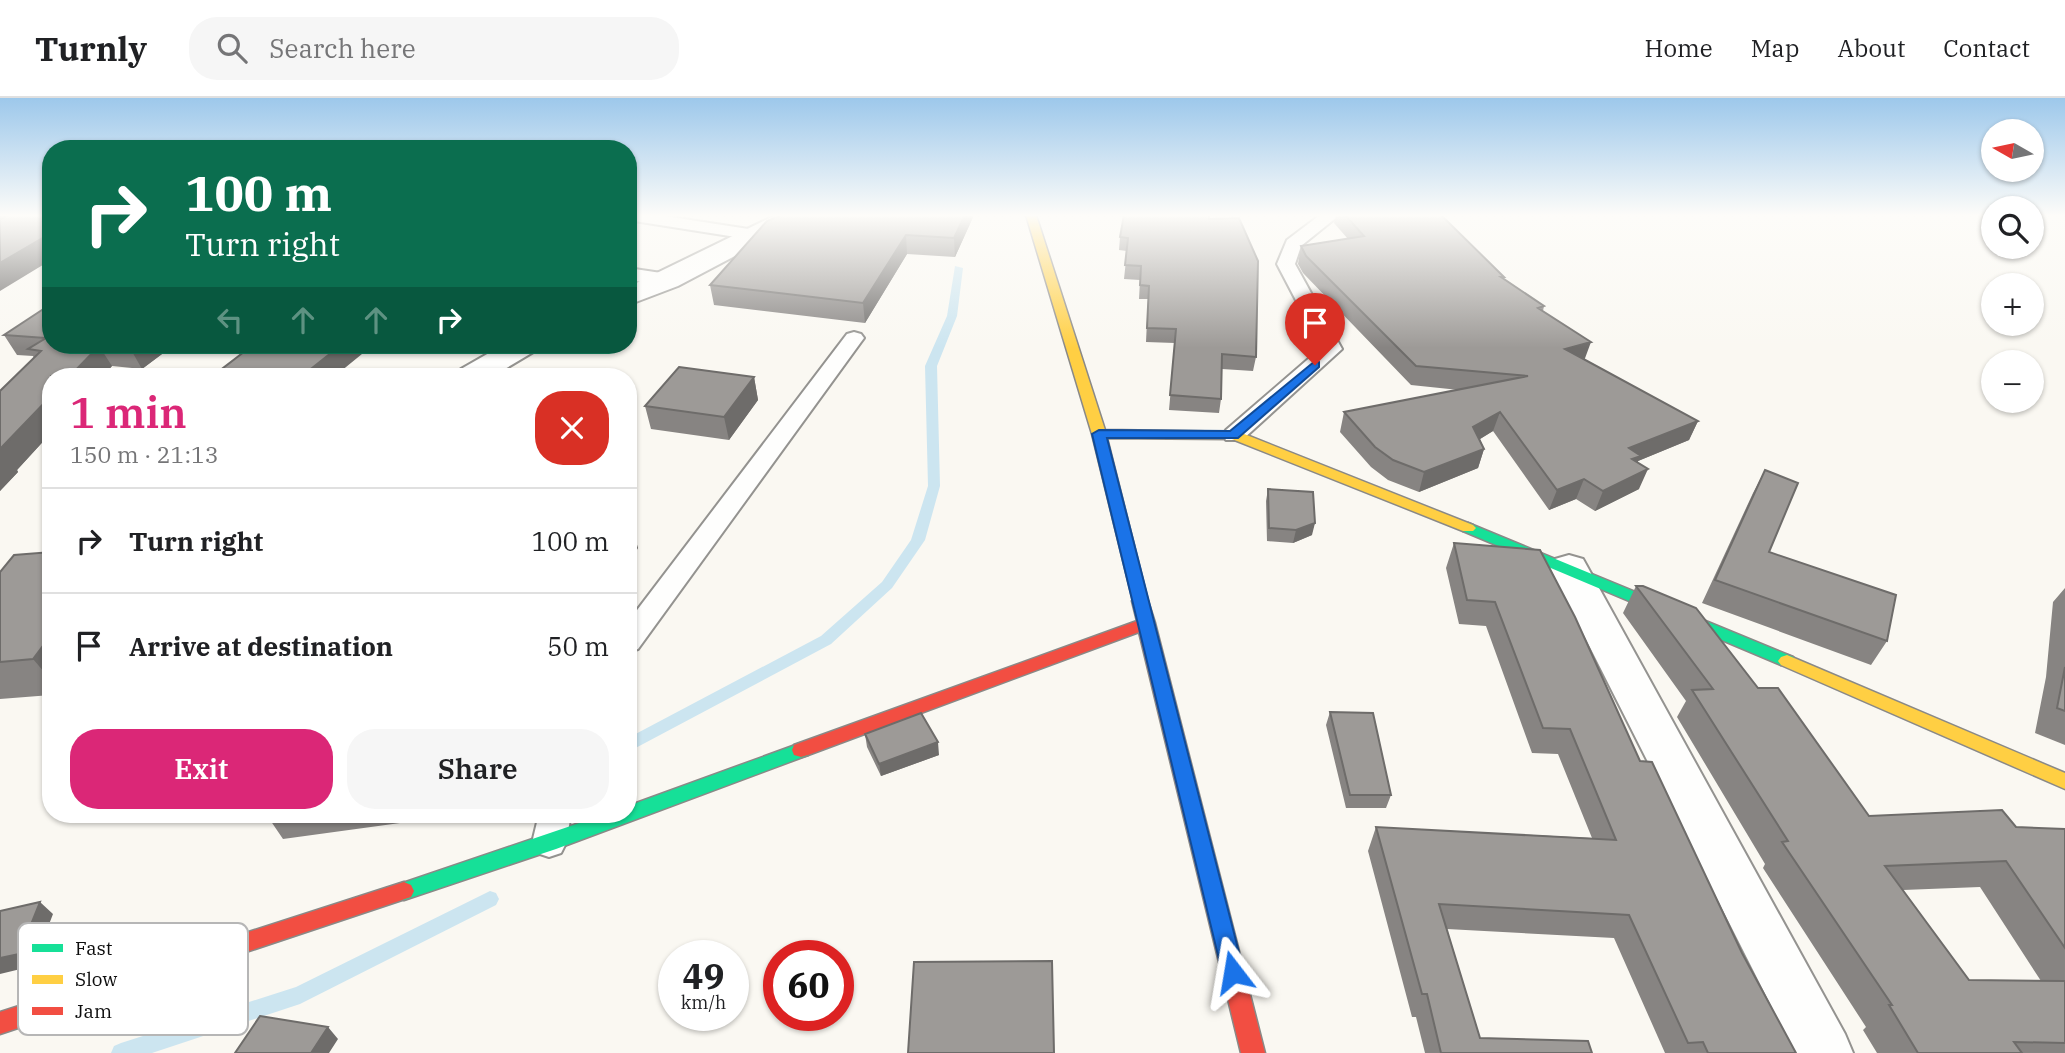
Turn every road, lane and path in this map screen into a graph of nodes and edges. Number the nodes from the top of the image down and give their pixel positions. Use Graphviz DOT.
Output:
graph roads {
  1 [pos="708,260"];
  2 [pos="1045,260"];
  3 [pos="1288,260"];
  4 [pos="637,275"];
  5 [pos="668,280"];
  6 [pos="637,293"];
  7 [pos="855,338"];
  8 [pos="509,354"];
  9 [pos="485,368"];
  10 [pos="1099,434"];
  11 [pos="1234,435"];
  12 [pos="1569,568"];
  13 [pos="1147,623"];
  14 [pos="637,630"];
  15 [pos="2065,781"];
  16 [pos="637,799"];
  17 [pos="552,828"];
  18 [pos="248,935"];
  19 [pos="18,1017"];
  20 [pos="0,1023"];
  21 [pos="1253,1053"];
  22 [pos="1825,1053"];
  1 -- 5 [label="street"];
  2 -- 10 [label="street"];
  3 -- 11 [label="lane"];
  4 -- 5 [label="lane"];
  5 -- 6 [label="street"];
  7 -- 14 [label="lane"];
  8 -- 9 [label="street"];
  10 -- 11 [label="street"];
  10 -- 13 [label="street"];
  11 -- 12 [label="street"];
  12 -- 15 [label="street"];
  12 -- 22 [label="street"];
  13 -- 16 [label="street"];
  13 -- 21 [label="street"];
  17 -- 18 [label="street"];
  19 -- 20 [label="street"];
}
